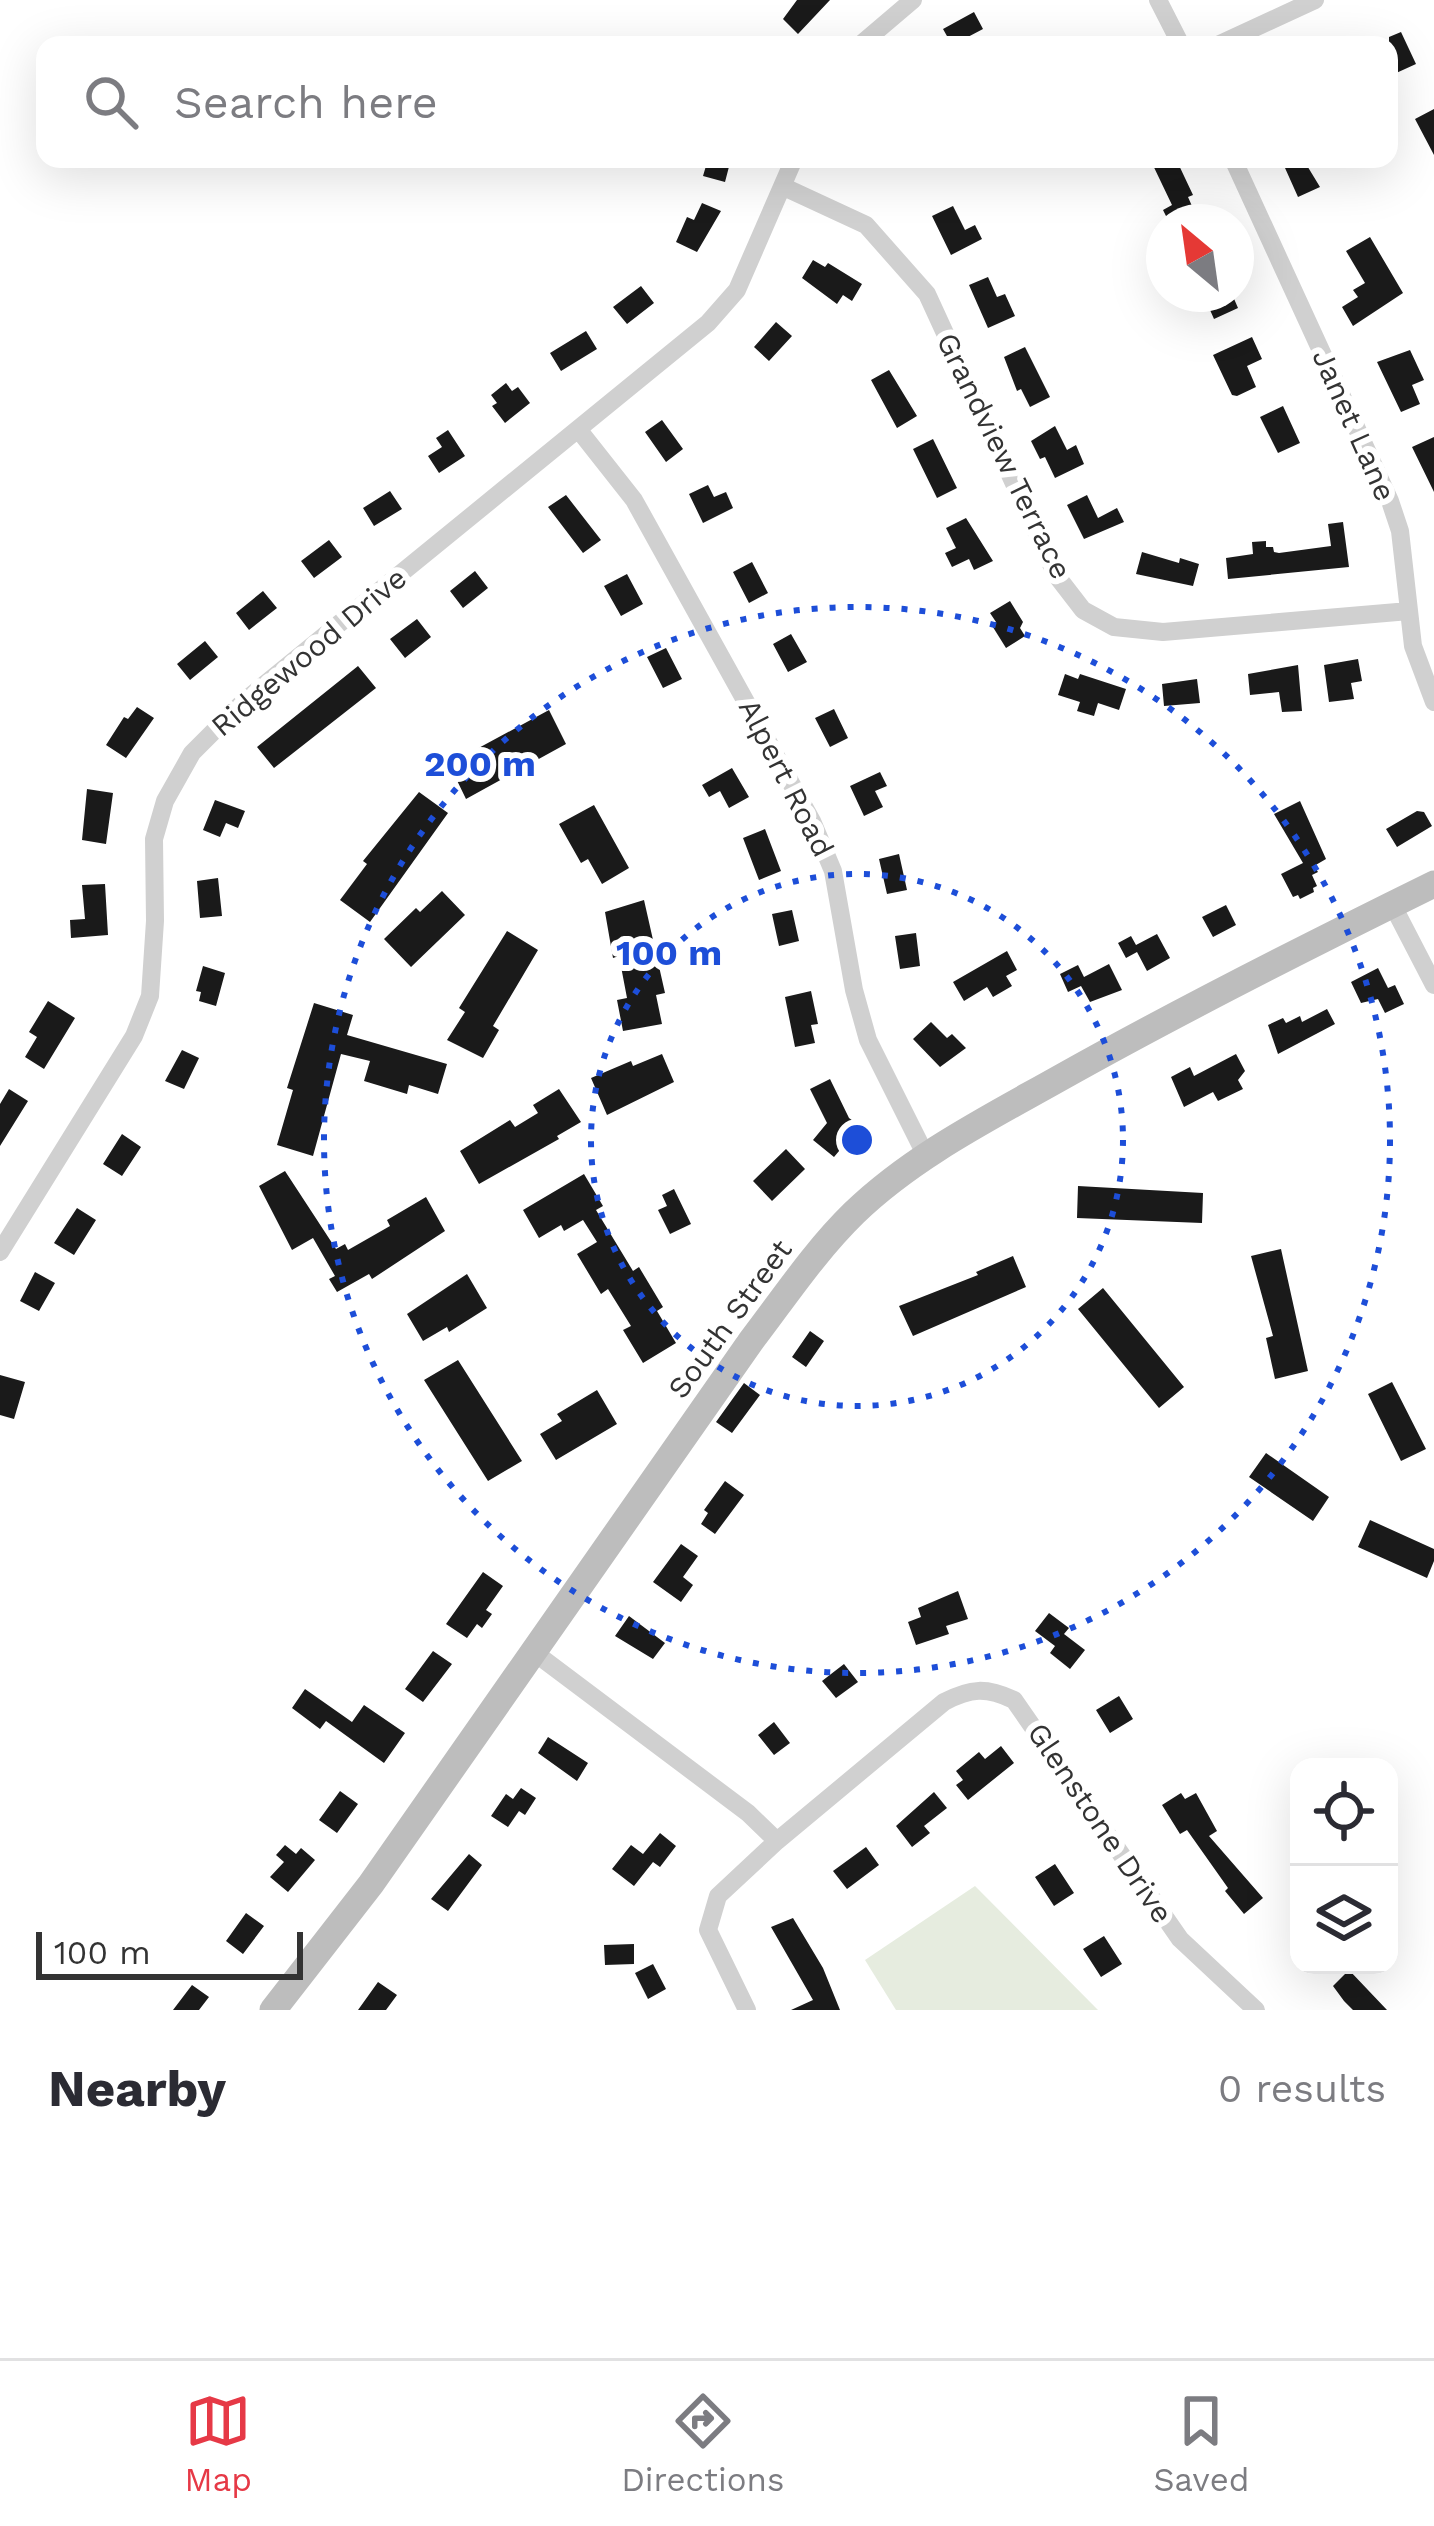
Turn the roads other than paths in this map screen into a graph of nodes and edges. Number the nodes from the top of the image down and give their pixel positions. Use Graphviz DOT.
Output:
graph roads {
  1 [pos="913,0"];
  2 [pos="1158,0"];
  3 [pos="1315,0"];
  4 [pos="871,36"];
  5 [pos="1176,36"];
  6 [pos="1237,36"];
  7 [pos="791,168"];
  8 [pos="1237,168"];
  9 [pos="784,187"];
  10 [pos="578,429"];
  11 [pos="1409,611"];
  12 [pos="1434,702"];
  13 [pos="1434,884"];
  14 [pos="1392,904"];
  15 [pos="1434,985"];
  16 [pos="926,1156"];
  17 [pos="0,1252"];
  18 [pos="535,1653"];
  19 [pos="778,1840"];
  20 [pos="273,2010"];
  21 [pos="747,2010"];
  22 [pos="1256,2010"];
  1 -- 4 [label="street"];
  2 -- 5 [label="street"];
  3 -- 6 [label="street"];
  7 -- 9 [label="street, Ridgewood Drive"];
  8 -- 11 [label="street, Janet Lane"];
  9 -- 10 [label="street, Ridgewood Drive"];
  9 -- 11 [label="street, Grandview Terrace"];
  10 -- 16 [label="street, Alpert Road"];
  10 -- 17 [label="street, Ridgewood Drive"];
  11 -- 12 [label="street, Janet Lane"];
  13 -- 14 [label="street, South Street"];
  14 -- 15 [label="street"];
  14 -- 16 [label="street, South Street"];
  16 -- 18 [label="street, South Street"];
  18 -- 19 [label="street"];
  18 -- 20 [label="street, South Street"];
  19 -- 21 [label="street"];
  19 -- 22 [label="street, Glenstone Drive"];
}
